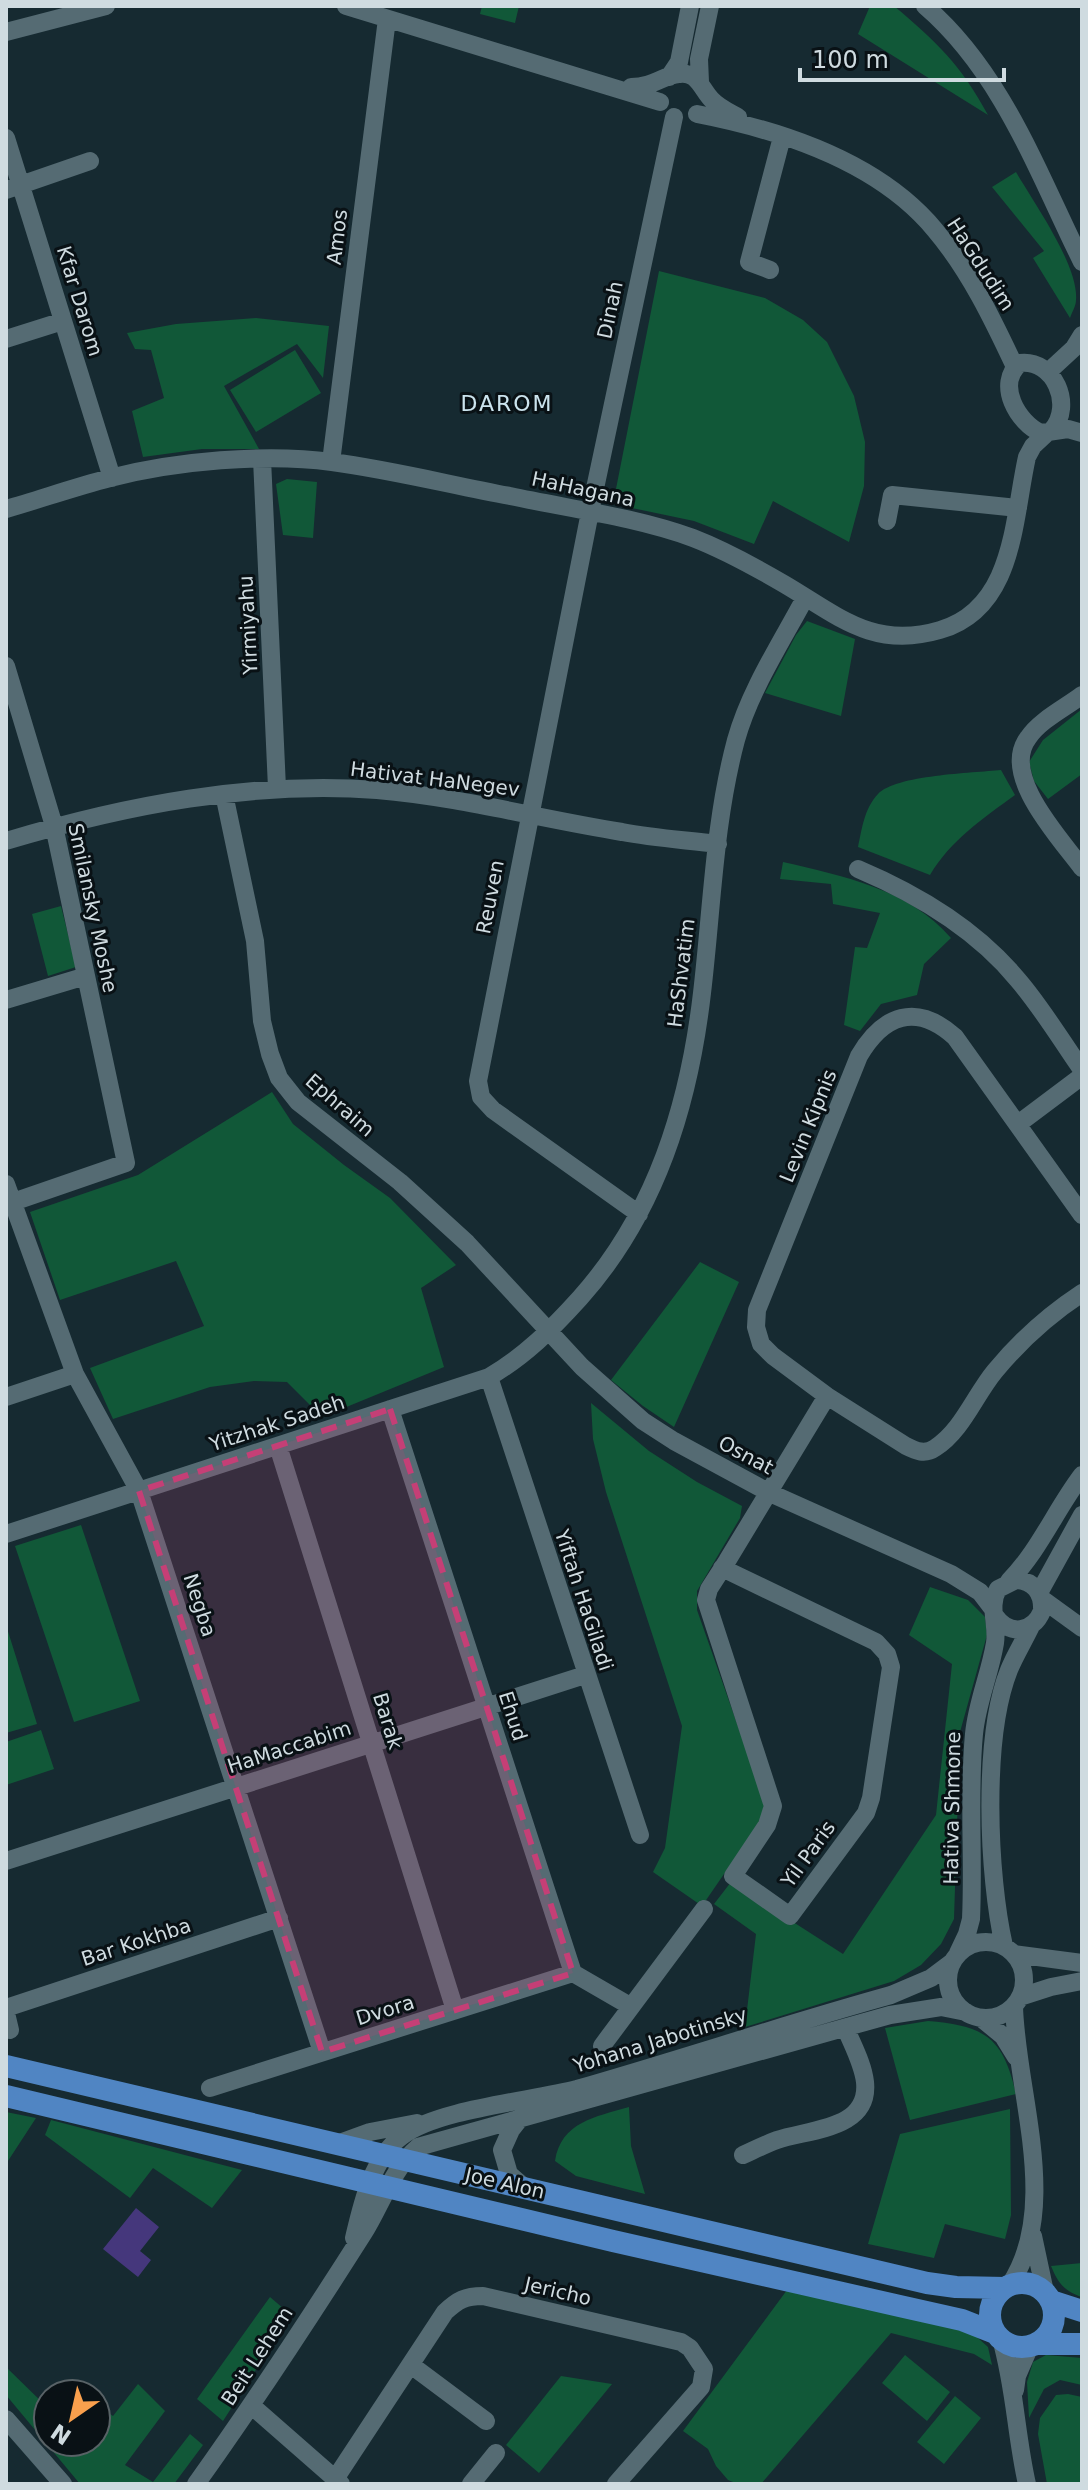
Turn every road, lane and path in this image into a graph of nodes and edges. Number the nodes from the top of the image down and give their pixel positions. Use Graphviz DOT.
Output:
graph roads {
  1 [pos="106,6"];
  2 [pos="346,6"];
  3 [pos="690,6"];
  4 [pos="710,6"];
  5 [pos="925,6"];
  6 [pos="391,12"];
  7 [pos="6,32"];
  8 [pos="668,78"];
  9 [pos="702,85"];
  10 [pos="616,87"];
  11 [pos="660,102"];
  12 [pos="697,114"];
  13 [pos="674,117"];
  14 [pos="775,134"];
  15 [pos="6,138"];
  16 [pos="90,161"];
  17 [pos="14,188"];
  18 [pos="1082,262"];
  19 [pos="770,270"];
  20 [pos="63,321"];
  21 [pos="1082,335"];
  22 [pos="6,339"];
  23 [pos="1015,367"];
  24 [pos="1048,372"];
  25 [pos="1060,395"];
  26 [pos="1022,420"];
  27 [pos="1082,421"];
  28 [pos="1050,431"];
  29 [pos="1082,433"];
  30 [pos="262,459"];
  31 [pos="331,462"];
  32 [pos="1025,468"];
  33 [pos="112,478"];
  34 [pos="1018,508"];
  35 [pos="6,509"];
  36 [pos="590,512"];
  37 [pos="887,521"];
  38 [pos="805,598"];
  39 [pos="7,674"];
  40 [pos="1082,695"];
  41 [pos="277,788"];
  42 [pos="224,794"];
  43 [pos="529,813"];
  44 [pos="54,826"];
  45 [pos="6,841"];
  46 [pos="718,844"];
  47 [pos="1082,868"];
  48 [pos="858,869"];
  49 [pos="86,976"];
  50 [pos="6,1000"];
  51 [pos="1082,1073"];
  52 [pos="1018,1124"];
  53 [pos="6,1184"];
  54 [pos="13,1202"];
  55 [pos="639,1214"];
  56 [pos="1082,1215"];
  57 [pos="1082,1293"];
  58 [pos="548,1331"];
  59 [pos="75,1374"];
  60 [pos="489,1377"];
  61 [pos="827,1396"];
  62 [pos="6,1397"];
  63 [pos="390,1409"];
  64 [pos="278,1446"];
  65 [pos="1082,1475"];
  66 [pos="139,1491"];
  67 [pos="770,1493"];
  68 [pos="1082,1515"];
  69 [pos="6,1534"];
  70 [pos="722,1568"];
  71 [pos="951,1574"];
  72 [pos="1006,1583"];
  73 [pos="1041,1596"];
  74 [pos="994,1612"];
  75 [pos="1034,1624"];
  76 [pos="1082,1630"];
  77 [pos="585,1675"];
  78 [pos="487,1707"];
  79 [pos="372,1743"];
  80 [pos="236,1787"];
  81 [pos="640,1835"];
  82 [pos="6,1861"];
  83 [pos="704,1909"];
  84 [pos="279,1918"];
  85 [pos="1009,1950"];
  86 [pos="954,1958"];
  87 [pos="1082,1963"];
  88 [pos="573,1973"];
  89 [pos="1082,1981"];
  90 [pos="1017,2001"];
  91 [pos="630,2006"];
  92 [pos="455,2010"];
  93 [pos="973,2015"];
  94 [pos="7,2017"];
  95 [pos="846,2029"];
  96 [pos="602,2046"];
  97 [pos="322,2052"];
  98 [pos="6,2066"];
  99 [pos="1021,2070"];
  100 [pos="210,2088"];
  101 [pos="6,2096"];
  102 [pos="522,2116"];
  103 [pos="431,2121"];
  104 [pos="337,2144"];
  105 [pos="743,2155"];
  106 [pos="395,2158"];
  107 [pos="379,2184"];
  108 [pos="524,2187"];
  109 [pos="1031,2221"];
  110 [pos="1007,2287"];
  111 [pos="1048,2296"];
  112 [pos="1082,2311"];
  113 [pos="998,2336"];
  114 [pos="1082,2344"];
  115 [pos="1033,2345"];
  116 [pos="411,2365"];
  117 [pos="1014,2397"];
  118 [pos="252,2406"];
  119 [pos="6,2419"];
  120 [pos="486,2421"];
  121 [pos="6,2439"];
  122 [pos="496,2453"];
  123 [pos="338,2482"];
  124 [pos="47,2484"];
  125 [pos="63,2484"];
  126 [pos="196,2484"];
  127 [pos="471,2484"];
  128 [pos="616,2484"];
  129 [pos="1027,2484"];
  1 -- 7 [label="street"];
  2 -- 6 [label="street"];
  3 -- 8 [label="street"];
  4 -- 9 [label="street"];
  5 -- 18 [label="street"];
  6 -- 10 [label="street"];
  6 -- 31 [label="street, Amos"];
  8 -- 9 [label="street"];
  8 -- 10 [label="street"];
  8 -- 11 [label="street"];
  9 -- 12 [label="street"];
  9 -- 14 [label="street, HaGdudim"];
  10 -- 11 [label="street"];
  11 -- 13 [label="street"];
  12 -- 13 [label="street"];
  12 -- 14 [label="street, HaGdudim"];
  13 -- 36 [label="street, Dinah"];
  14 -- 19 [label="street"];
  14 -- 23 [label="street, HaGdudim"];
  15 -- 17 [label="street, Kfar Darom"];
  16 -- 17 [label="street"];
  17 -- 20 [label="street, Kfar Darom"];
  20 -- 22 [label="street"];
  20 -- 33 [label="street, Kfar Darom"];
  21 -- 24 [label="street"];
  23 -- 24 [label="street"];
  23 -- 26 [label="street"];
  24 -- 25 [label="street"];
  25 -- 27 [label="street"];
  25 -- 28 [label="street"];
  26 -- 28 [label="street"];
  26 -- 32 [label="street, HaHagana"];
  28 -- 29 [label="street"];
  28 -- 32 [label="street, HaHagana"];
  30 -- 31 [label="street, HaHagana"];
  30 -- 33 [label="street, HaHagana"];
  30 -- 41 [label="street, Yirmiyahu"];
  31 -- 36 [label="street, HaHagana"];
  32 -- 34 [label="street, HaHagana"];
  33 -- 35 [label="street, HaHagana"];
  34 -- 37 [label="street"];
  34 -- 38 [label="street, HaHagana"];
  36 -- 38 [label="street, HaHagana"];
  36 -- 43 [label="street, Reuven"];
  38 -- 46 [label="street, HaShvatim"];
  39 -- 44 [label="street, Smilansky Moshe"];
  40 -- 47 [label="street"];
  41 -- 42 [label="street, Hativat HaNegev"];
  41 -- 43 [label="street, Hativat HaNegev"];
  42 -- 44 [label="street, Hativat HaNegev"];
  42 -- 58 [label="street, Ephraim"];
  43 -- 46 [label="street, Hativat HaNegev"];
  43 -- 55 [label="street, Reuven"];
  44 -- 45 [label="street, Hativat HaNegev"];
  44 -- 49 [label="street, Smilansky Moshe"];
  46 -- 55 [label="street, HaShvatim"];
  48 -- 51 [label="street"];
  49 -- 50 [label="street"];
  49 -- 54 [label="street, Smilansky Moshe"];
  51 -- 52 [label="street"];
  52 -- 56 [label="street, Levin Kipnis"];
  52 -- 61 [label="street, Levin Kipnis"];
  53 -- 54 [label="street, Negba"];
  54 -- 59 [label="street, Negba"];
  55 -- 58 [label="street, HaShvatim"];
  57 -- 61 [label="street, Levin Kipnis"];
  58 -- 60 [label="street, Yitzhak Sadeh"];
  58 -- 67 [label="street, Osnat"];
  59 -- 62 [label="street"];
  59 -- 66 [label="street, Negba"];
  60 -- 63 [label="street, Yitzhak Sadeh"];
  60 -- 77 [label="street, Yiftah HaGiladi"];
  61 -- 67 [label="street, Yil Paris"];
  63 -- 64 [label="street, Yitzhak Sadeh"];
  63 -- 78 [label="street, Ehud"];
  64 -- 66 [label="street, Yitzhak Sadeh"];
  64 -- 79 [label="street, Barak"];
  65 -- 72 [label="street"];
  66 -- 69 [label="street, Yitzhak Sadeh"];
  66 -- 80 [label="street, Negba"];
  67 -- 70 [label="street, Yil Paris"];
  67 -- 71 [label="street, Osnat"];
  68 -- 73 [label="street"];
  70 -- 70 [label="street, Yil Paris"];
  71 -- 72 [label="street, Osnat"];
  71 -- 74 [label="street, Osnat"];
  72 -- 73 [label="street"];
  72 -- 74 [label="street"];
  73 -- 75 [label="street"];
  73 -- 76 [label="street"];
  74 -- 75 [label="street"];
  74 -- 86 [label="street, Hativa Shmone"];
  75 -- 76 [label="street"];
  75 -- 85 [label="street, Hativa Shmone"];
  77 -- 78 [label="street, HaMaccabim"];
  77 -- 81 [label="street, Yiftah HaGiladi"];
  78 -- 79 [label="street, HaMaccabim"];
  78 -- 88 [label="street, Ehud"];
  79 -- 80 [label="street, HaMaccabim"];
  79 -- 92 [label="street, Barak"];
  80 -- 82 [label="street, HaMaccabim"];
  80 -- 84 [label="street, Negba"];
  83 -- 91 [label="street"];
  84 -- 94 [label="street, Bar Kokhba"];
  84 -- 97 [label="street, Negba"];
  85 -- 86 [label="street"];
  85 -- 87 [label="street"];
  85 -- 90 [label="street"];
  86 -- 93 [label="street"];
  86 -- 103 [label="street, Yohana Jabotinsky"];
  88 -- 91 [label="street"];
  88 -- 92 [label="street, Dvora"];
  89 -- 90 [label="street"];
  90 -- 93 [label="street"];
  90 -- 99 [label="street"];
  91 -- 96 [label="street"];
  92 -- 97 [label="street, Dvora"];
  93 -- 95 [label="street, Yohana Jabotinsky"];
  93 -- 99 [label="street"];
  95 -- 102 [label="street, Yohana Jabotinsky"];
  95 -- 105 [label="street"];
  97 -- 100 [label="street, Dvora"];
  98 -- 104 [label="main road, Joe Alon"];
  99 -- 109 [label="street"];
  101 -- 107 [label="main road, Joe Alon"];
  102 -- 106 [label="street, Yohana Jabotinsky"];
  102 -- 108 [label="street"];
  103 -- 104 [label="street"];
  103 -- 106 [label="street, Yohana Jabotinsky"];
  104 -- 106 [label="main road, Joe Alon"];
  106 -- 107 [label="street, Yohana Jabotinsky"];
  106 -- 108 [label="main road, Joe Alon"];
  107 -- 113 [label="main road, Joe Alon"];
  107 -- 118 [label="street, Beit Lehem"];
  108 -- 110 [label="main road, Joe Alon"];
  109 -- 110 [label="street"];
  109 -- 111 [label="street"];
  110 -- 111 [label="main road"];
  110 -- 113 [label="main road"];
  111 -- 112 [label="main road"];
  111 -- 115 [label="main road"];
  113 -- 115 [label="main road"];
  113 -- 117 [label="street"];
  114 -- 115 [label="main road"];
  115 -- 117 [label="street"];
  116 -- 120 [label="street"];
  116 -- 123 [label="street, Jericho"];
  116 -- 128 [label="street, Jericho"];
  117 -- 129 [label="street"];
  118 -- 123 [label="street"];
  118 -- 126 [label="street, Beit Lehem"];
  119 -- 125 [label="street"];
  121 -- 124 [label="street"];
  122 -- 127 [label="street"];
}
